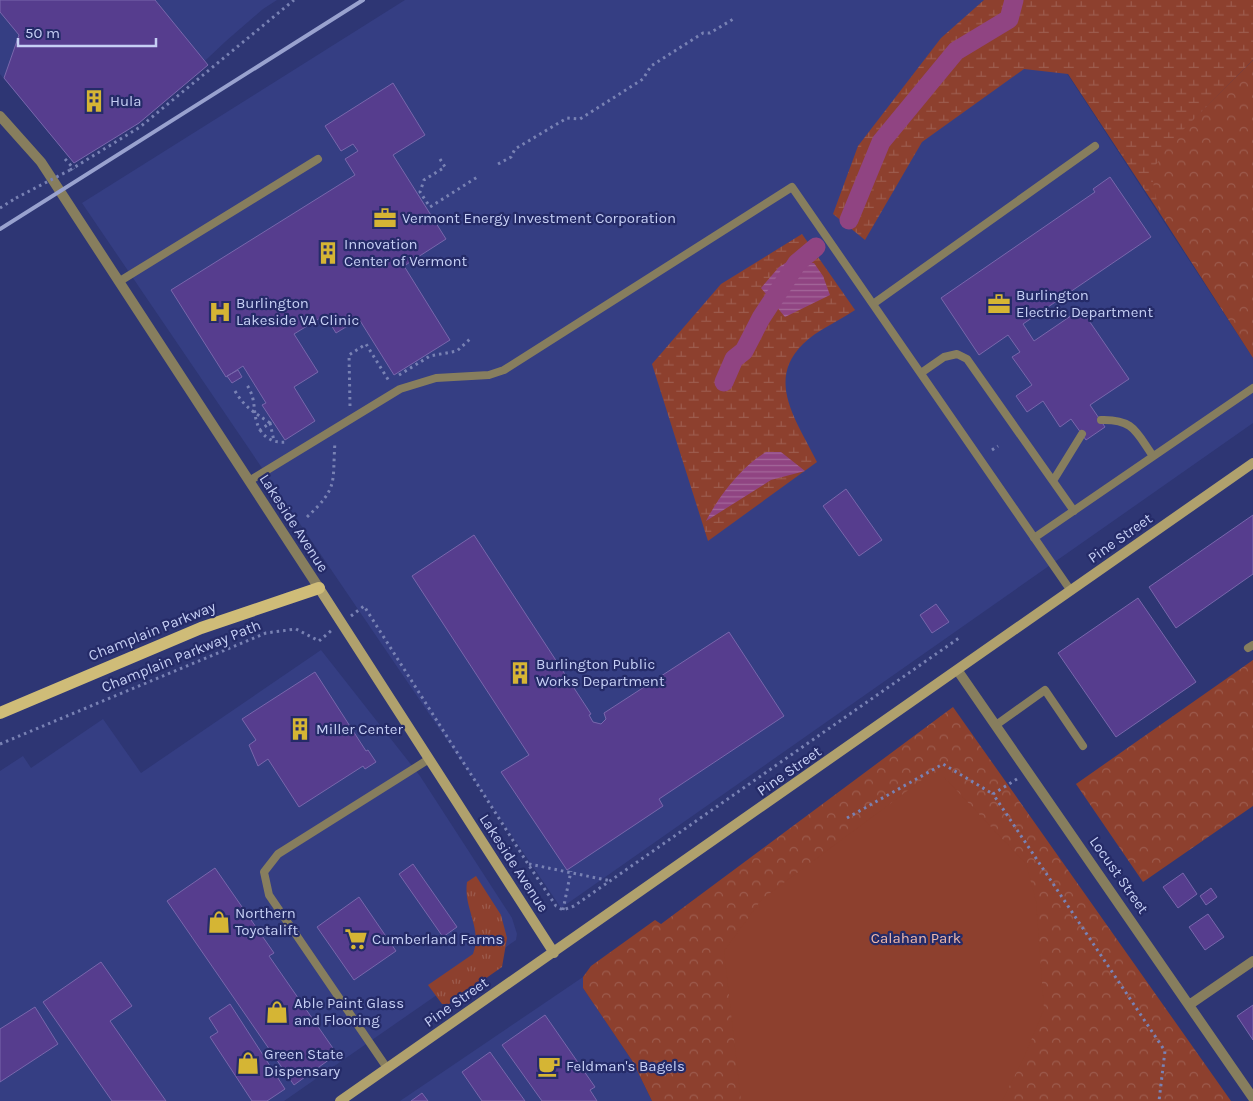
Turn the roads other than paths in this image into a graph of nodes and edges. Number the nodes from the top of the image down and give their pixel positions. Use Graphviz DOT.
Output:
graph roads {
  1 [pos="0,116"];
  2 [pos="1095,146"];
  3 [pos="318,159"];
  4 [pos="120,281"];
  5 [pos="873,304"];
  6 [pos="920,373"];
  7 [pos="1253,388"];
  8 [pos="1101,420"];
  9 [pos="1082,434"];
  10 [pos="1153,456"];
  11 [pos="1253,464"];
  12 [pos="249,480"];
  13 [pos="1053,481"];
  14 [pos="1074,511"];
  15 [pos="1034,538"];
  16 [pos="319,588"];
  17 [pos="1071,591"];
  18 [pos="958,671"];
  19 [pos="0,714"];
  20 [pos="996,726"];
  21 [pos="1084,746"];
  22 [pos="429,759"];
  23 [pos="554,953"];
  24 [pos="1253,961"];
  25 [pos="1189,1005"];
  26 [pos="388,1068"];
  27 [pos="1253,1098"];
  28 [pos="340,1101"];
  1 -- 4 [label="street, Lakeside Avenue"];
  2 -- 5 [label="lane"];
  3 -- 4 [label="lane"];
  4 -- 12 [label="street, Lakeside Avenue"];
  5 -- 6 [label="lane"];
  5 -- 12 [label="lane"];
  6 -- 13 [label="lane"];
  6 -- 15 [label="lane"];
  7 -- 10 [label="lane"];
  8 -- 10 [label="lane"];
  9 -- 13 [label="lane"];
  10 -- 14 [label="lane"];
  11 -- 17 [label="main road, Pine Street"];
  12 -- 16 [label="street, Lakeside Avenue"];
  13 -- 14 [label="lane"];
  14 -- 15 [label="lane"];
  15 -- 17 [label="lane"];
  16 -- 19 [label="main road, Champlain Parkway"];
  16 -- 22 [label="main road, Lakeside Avenue"];
  17 -- 18 [label="main road, Pine Street"];
  18 -- 20 [label="street, Locust Street"];
  18 -- 23 [label="main road, Pine Street"];
  20 -- 21 [label="lane"];
  20 -- 25 [label="street, Locust Street"];
  22 -- 23 [label="main road, Lakeside Avenue"];
  22 -- 26 [label="lane"];
  23 -- 26 [label="main road, Pine Street"];
  24 -- 25 [label="street"];
  25 -- 27 [label="street, Locust Street"];
  26 -- 28 [label="main road, Pine Street"];
}
